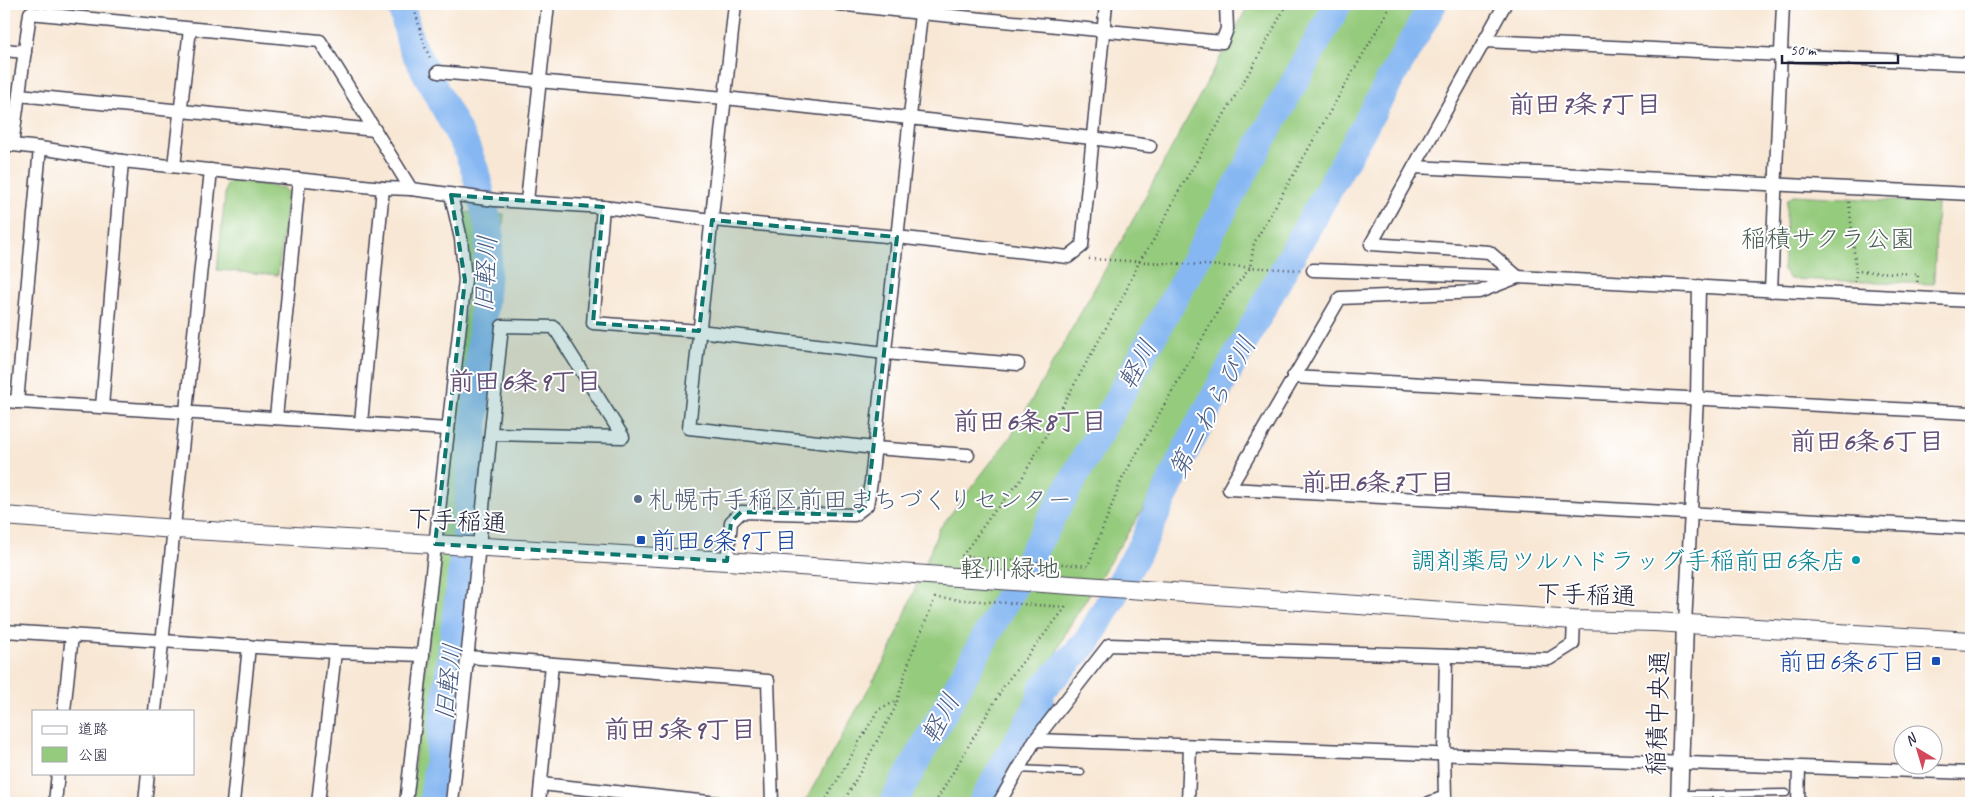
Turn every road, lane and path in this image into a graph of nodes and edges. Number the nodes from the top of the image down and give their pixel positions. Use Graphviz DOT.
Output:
graph roads {
  1 [pos="413,4"];
  2 [pos="548,4"];
  3 [pos="735,4"];
  4 [pos="838,4"];
  5 [pos="1106,4"];
  6 [pos="1226,4"];
  7 [pos="1287,4"];
  8 [pos="1392,4"];
  9 [pos="1505,4"];
  10 [pos="1783,4"];
  11 [pos="921,9"];
  12 [pos="190,29"];
  13 [pos="1103,30"];
  14 [pos="1484,42"];
  15 [pos="4,50"];
  16 [pos="25,52"];
  17 [pos="1780,56"];
  18 [pos="1971,64"];
  19 [pos="438,72"];
  20 [pos="540,82"];
  21 [pos="19,95"];
  22 [pos="725,98"];
  23 [pos="180,111"];
  24 [pos="910,118"];
  25 [pos="375,130"];
  26 [pos="1092,138"];
  27 [pos="8,144"];
  28 [pos="1150,146"];
  29 [pos="40,148"];
  30 [pos="122,161"];
  31 [pos="174,166"];
  32 [pos="1414,167"];
  33 [pos="211,170"];
  34 [pos="299,179"];
  35 [pos="1774,186"];
  36 [pos="383,188"];
  37 [pos="411,189"];
  38 [pos="1971,194"];
  39 [pos="457,196"];
  40 [pos="1850,198"];
  41 [pos="527,201"];
  42 [pos="603,206"];
  43 [pos="712,220"];
  44 [pos="897,238"];
  45 [pos="1068,257"];
  46 [pos="1138,262"];
  47 [pos="1250,268"];
  48 [pos="1310,270"];
  49 [pos="1856,271"];
  50 [pos="1518,277"];
  51 [pos="1855,284"];
  52 [pos="1699,286"];
  53 [pos="1917,288"];
  54 [pos="1771,291"];
  55 [pos="1971,301"];
  56 [pos="699,331"];
  57 [pos="885,353"];
  58 [pos="1018,364"];
  59 [pos="1293,377"];
  60 [pos="1697,398"];
  61 [pos="4,401"];
  62 [pos="17,402"];
  63 [pos="102,407"];
  64 [pos="185,412"];
  65 [pos="1971,413"];
  66 [pos="276,418"];
  67 [pos="360,423"];
  68 [pos="448,428"];
  69 [pos="491,434"];
  70 [pos="875,448"];
  71 [pos="968,455"];
  72 [pos="1691,514"];
  73 [pos="4,516"];
  74 [pos="1971,528"];
  75 [pos="175,529"];
  76 [pos="435,544"];
  77 [pos="479,547"];
  78 [pos="727,561"];
  79 [pos="1574,620"];
  80 [pos="1685,624"];
  81 [pos="4,631"];
  82 [pos="72,635"];
  83 [pos="1971,640"];
  84 [pos="162,641"];
  85 [pos="249,646"];
  86 [pos="335,652"];
  87 [pos="422,655"];
  88 [pos="1446,656"];
  89 [pos="468,657"];
  90 [pos="552,664"];
  91 [pos="898,700"];
  92 [pos="64,710"];
  93 [pos="155,710"];
  94 [pos="1035,740"];
  95 [pos="1190,746"];
  96 [pos="1444,755"];
  97 [pos="1681,764"];
  98 [pos="1799,768"];
  99 [pos="1018,770"];
  100 [pos="1081,772"];
  101 [pos="58,774"];
  102 [pos="148,774"];
  103 [pos="1971,774"];
  104 [pos="541,784"];
  105 [pos="1786,793"];
  106 [pos="1716,794"];
  107 [pos="1680,798"];
  108 [pos="55,803"];
  109 [pos="145,803"];
  110 [pos="232,803"];
  111 [pos="318,803"];
  112 [pos="406,803"];
  113 [pos="452,803"];
  114 [pos="539,803"];
  115 [pos="718,803"];
  116 [pos="772,803"];
  117 [pos="824,803"];
  118 [pos="843,803"];
  119 [pos="936,803"];
  120 [pos="999,803"];
  121 [pos="1188,803"];
  122 [pos="1429,803"];
  123 [pos="1716,803"];
  124 [pos="1798,803"];
  1 -- 19 [label="path"];
  2 -- 20 [label="street"];
  3 -- 22 [label="street"];
  4 -- 11 [label="street"];
  5 -- 13 [label="street"];
  6 -- 13 [label="street"];
  7 -- 46 [label="path"];
  8 -- 47 [label="path"];
  9 -- 14 [label="street"];
  10 -- 17 [label="street"];
  11 -- 13 [label="street"];
  11 -- 24 [label="street"];
  12 -- 16 [label="street"];
  12 -- 23 [label="street"];
  12 -- 25 [label="street"];
  13 -- 26 [label="street"];
  14 -- 17 [label="street"];
  14 -- 32 [label="street"];
  15 -- 16 [label="street"];
  16 -- 21 [label="street"];
  17 -- 18 [label="street"];
  17 -- 35 [label="street"];
  19 -- 20 [label="street"];
  20 -- 22 [label="street"];
  20 -- 41 [label="street"];
  21 -- 23 [label="street"];
  21 -- 27 [label="street"];
  22 -- 24 [label="street"];
  22 -- 43 [label="street"];
  23 -- 25 [label="street"];
  23 -- 31 [label="street"];
  24 -- 26 [label="street"];
  24 -- 44 [label="street"];
  25 -- 37 [label="street"];
  26 -- 28 [label="street"];
  26 -- 45 [label="street"];
  27 -- 29 [label="street"];
  29 -- 30 [label="street"];
  29 -- 62 [label="street"];
  30 -- 31 [label="street"];
  30 -- 63 [label="street"];
  31 -- 33 [label="street"];
  32 -- 35 [label="street"];
  32 -- 50 [label="street"];
  33 -- 34 [label="street"];
  33 -- 64 [label="street"];
  34 -- 36 [label="street"];
  34 -- 66 [label="street"];
  35 -- 38 [label="street"];
  35 -- 54 [label="street"];
  36 -- 37 [label="street"];
  36 -- 67 [label="street"];
  37 -- 39 [label="street"];
  39 -- 41 [label="street"];
  39 -- 68 [label="street"];
  40 -- 49 [label="path"];
  41 -- 42 [label="street"];
  42 -- 43 [label="street"];
  42 -- 56 [label="street"];
  43 -- 44 [label="street"];
  43 -- 56 [label="street"];
  44 -- 45 [label="street"];
  44 -- 57 [label="street"];
  45 -- 46 [label="path"];
  46 -- 47 [label="path"];
  46 -- 47 [label="path"];
  47 -- 48 [label="path"];
  48 -- 50 [label="street"];
  49 -- 51 [label="path"];
  49 -- 53 [label="path"];
  50 -- 52 [label="street"];
  50 -- 59 [label="street"];
  52 -- 54 [label="street"];
  52 -- 60 [label="street"];
  54 -- 55 [label="street"];
  56 -- 57 [label="street"];
  56 -- 70 [label="street"];
  57 -- 58 [label="street"];
  57 -- 70 [label="street"];
  59 -- 60 [label="street"];
  59 -- 72 [label="street"];
  60 -- 65 [label="street"];
  60 -- 72 [label="street"];
  61 -- 62 [label="street"];
  62 -- 63 [label="street"];
  63 -- 64 [label="street"];
  64 -- 66 [label="street"];
  64 -- 75 [label="street"];
  66 -- 67 [label="street"];
  67 -- 68 [label="street"];
  68 -- 76 [label="street"];
  69 -- 69 [label="street"];
  69 -- 77 [label="street"];
  70 -- 71 [label="street"];
  70 -- 78 [label="street"];
  72 -- 74 [label="street"];
  72 -- 80 [label="street"];
  73 -- 75 [label="main road, 下手稲通"];
  75 -- 76 [label="main road, 下手稲通"];
  75 -- 84 [label="street"];
  76 -- 77 [label="main road, 下手稲通"];
  76 -- 87 [label="street"];
  77 -- 78 [label="main road, 下手稲通"];
  77 -- 89 [label="street"];
  78 -- 79 [label="main road, 下手稲通"];
  79 -- 80 [label="main road, 下手稲通"];
  79 -- 88 [label="street"];
  80 -- 83 [label="main road, 下手稲通"];
  80 -- 97 [label="street, 稲積中央通"];
  81 -- 82 [label="street"];
  82 -- 84 [label="street"];
  82 -- 92 [label="street"];
  84 -- 85 [label="street"];
  84 -- 93 [label="street"];
  85 -- 86 [label="street"];
  85 -- 110 [label="street"];
  86 -- 87 [label="street"];
  86 -- 111 [label="street"];
  87 -- 112 [label="street"];
  88 -- 94 [label="street"];
  88 -- 96 [label="street"];
  89 -- 90 [label="street"];
  89 -- 113 [label="street"];
  90 -- 104 [label="street"];
  90 -- 116 [label="street"];
  91 -- 117 [label="path"];
  91 -- 118 [label="path"];
  91 -- 119 [label="path"];
  94 -- 95 [label="street"];
  94 -- 99 [label="street"];
  95 -- 96 [label="street"];
  95 -- 121 [label="street"];
  96 -- 97 [label="street"];
  96 -- 122 [label="street"];
  97 -- 98 [label="street"];
  97 -- 107 [label="street, 稲積中央通"];
  98 -- 103 [label="street"];
  98 -- 124 [label="street"];
  99 -- 100 [label="lane"];
  99 -- 120 [label="street"];
  101 -- 108 [label="street"];
  102 -- 109 [label="street"];
  104 -- 114 [label="street"];
  104 -- 115 [label="street"];
  105 -- 106 [label="lane"];
  106 -- 107 [label="lane"];
  106 -- 123 [label="lane"];
}
